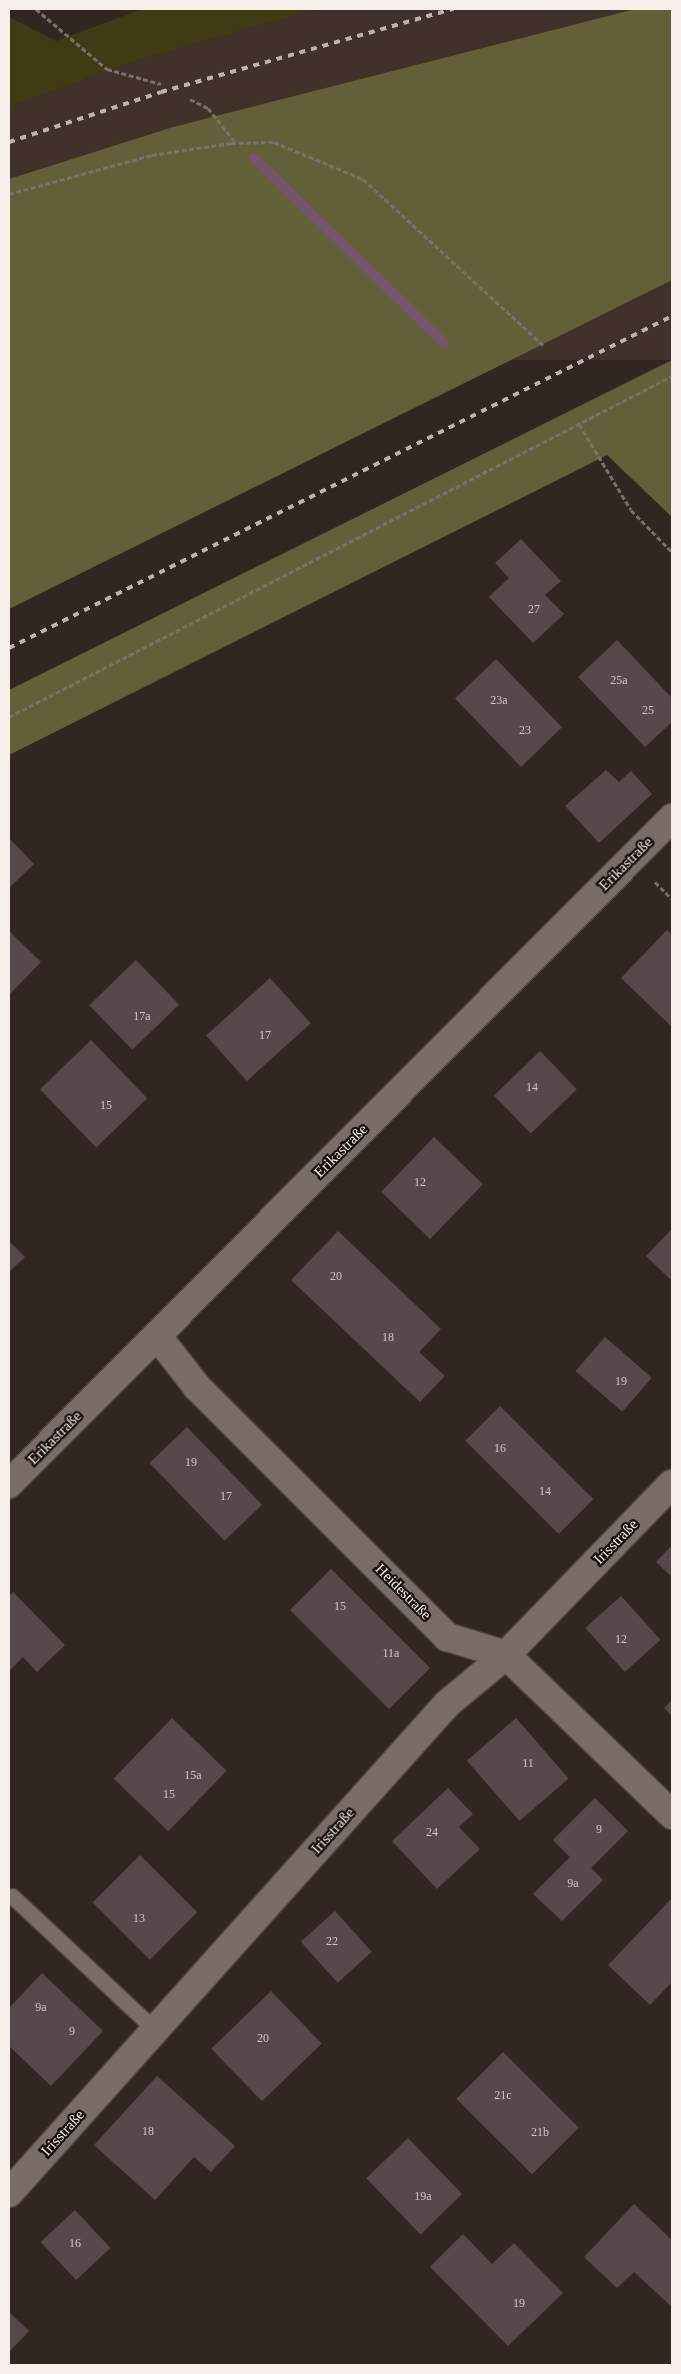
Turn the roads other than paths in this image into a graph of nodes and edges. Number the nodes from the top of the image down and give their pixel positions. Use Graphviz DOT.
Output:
graph roads {
  1 [pos="672,818"];
  2 [pos="158,1337"];
  3 [pos="9,1484"];
  4 [pos="672,1484"];
  5 [pos="506,1655"];
  6 [pos="672,1815"];
  7 [pos="12,1896"];
  8 [pos="155,2030"];
  9 [pos="9,2193"];
  1 -- 2 [label="street, Erikastraße"];
  2 -- 3 [label="street, Erikastraße"];
  2 -- 5 [label="street, Heidestraße"];
  4 -- 5 [label="street, Irisstraße"];
  5 -- 6 [label="street, Heidestraße"];
  5 -- 8 [label="street, Irisstraße"];
  7 -- 8 [label="lane"];
  8 -- 9 [label="street, Irisstraße"];
}
